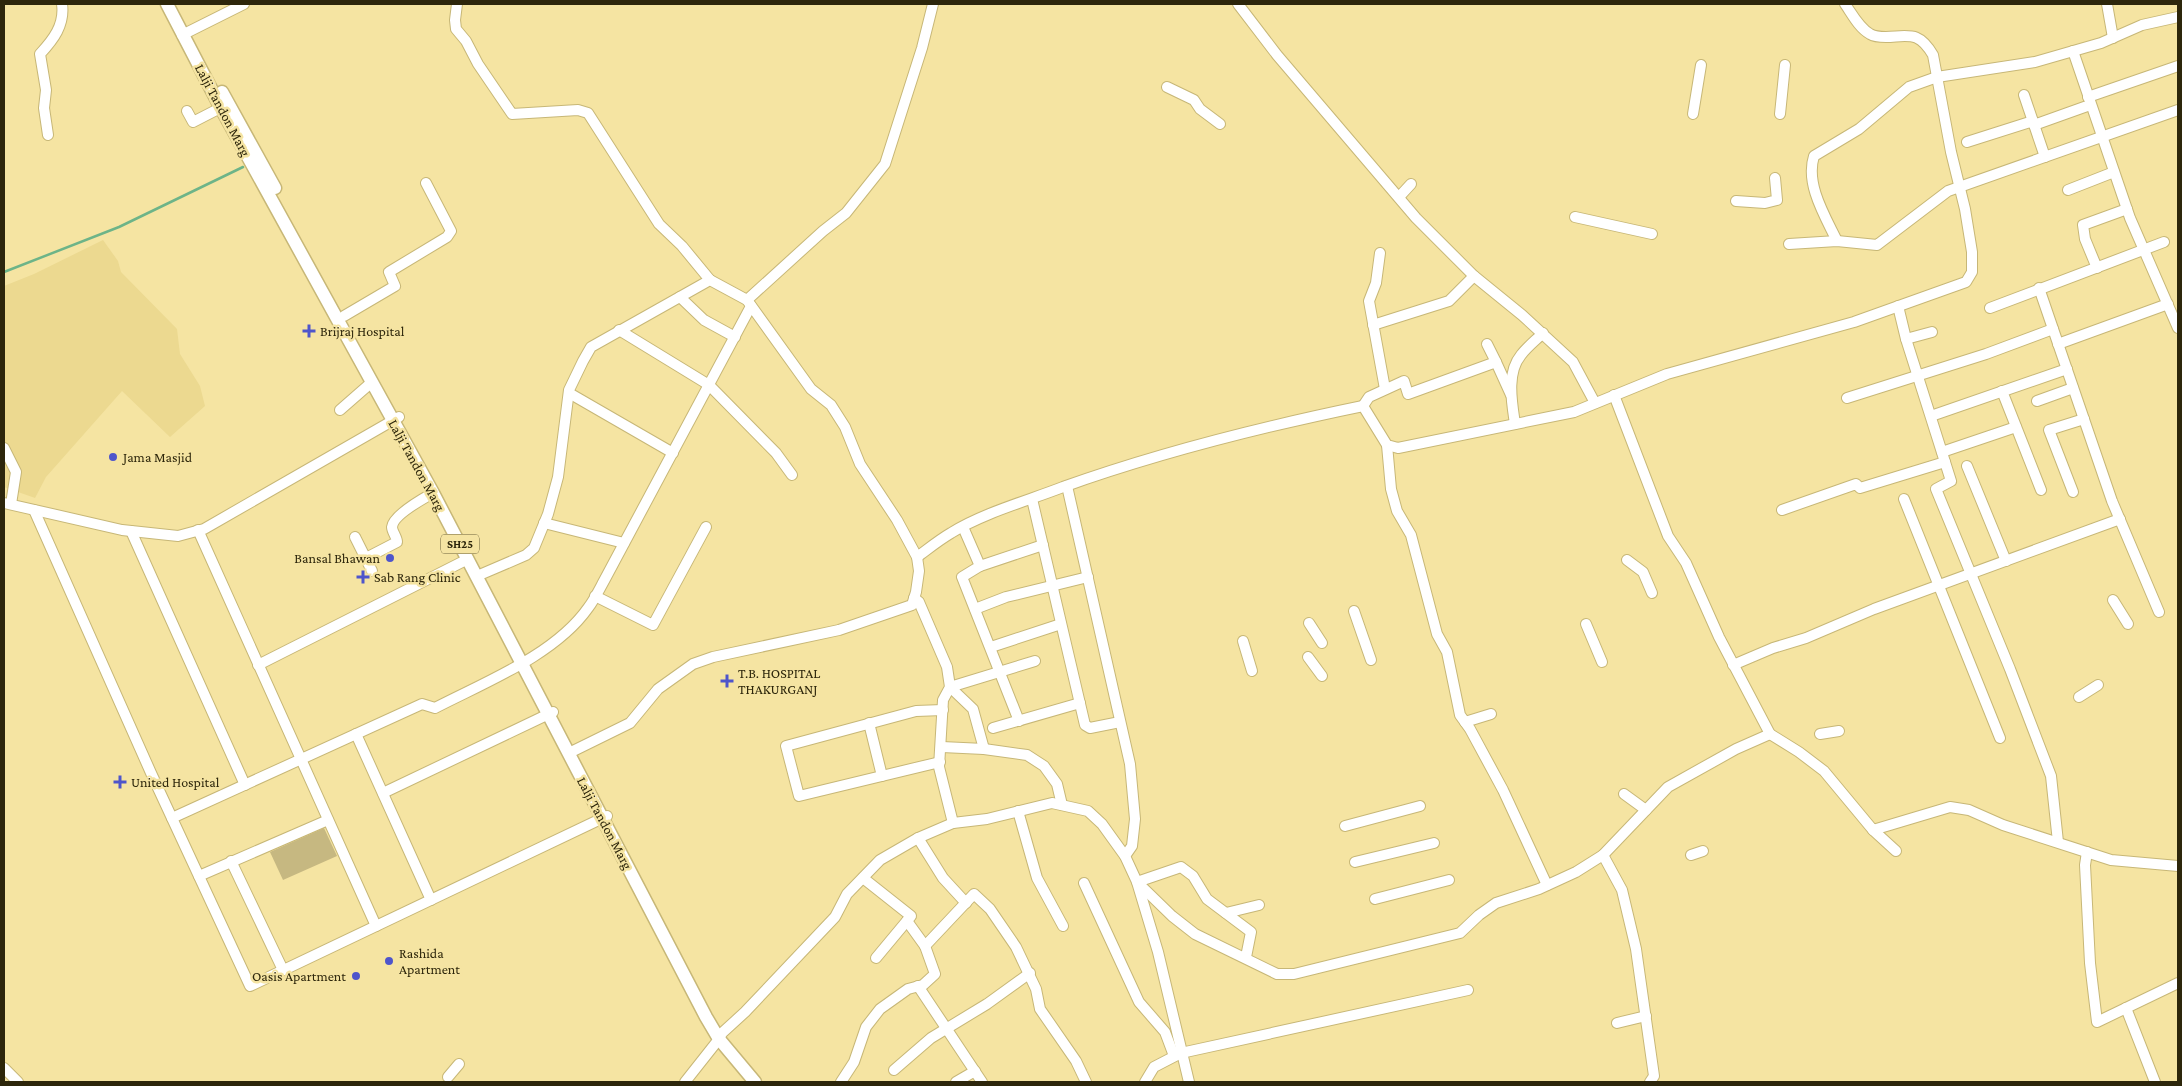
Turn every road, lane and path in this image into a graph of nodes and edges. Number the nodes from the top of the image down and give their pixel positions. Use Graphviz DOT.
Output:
graph roads {
  1 [pos="62,4"];
  2 [pos="167,4"];
  3 [pos="174,4"];
  4 [pos="244,4"];
  5 [pos="457,4"];
  6 [pos="933,4"];
  7 [pos="1238,4"];
  8 [pos="1845,4"];
  9 [pos="2106,4"];
  10 [pos="2178,17"];
  11 [pos="186,33"];
  12 [pos="2114,38"];
  13 [pos="2074,51"];
  14 [pos="1701,65"];
  15 [pos="1785,65"];
  16 [pos="2178,66"];
  17 [pos="1937,77"];
  18 [pos="1167,87"];
  19 [pos="2024,95"];
  20 [pos="2089,101"];
  21 [pos="225,106"];
  22 [pos="2178,110"];
  23 [pos="187,111"];
  24 [pos="1693,114"];
  25 [pos="1780,114"];
  26 [pos="2034,123"];
  27 [pos="1220,124"];
  28 [pos="48,135"];
  29 [pos="2101,137"];
  30 [pos="1967,142"];
  31 [pos="2045,157"];
  32 [pos="2114,172"];
  33 [pos="1775,178"];
  34 [pos="426,183"];
  35 [pos="1411,184"];
  36 [pos="1960,188"];
  37 [pos="2068,190"];
  38 [pos="1399,197"];
  39 [pos="1736,201"];
  40 [pos="2127,209"];
  41 [pos="1575,217"];
  42 [pos="1652,234"];
  43 [pos="297,238"];
  44 [pos="1837,241"];
  45 [pos="2164,242"];
  46 [pos="1789,244"];
  47 [pos="2144,250"];
  48 [pos="1380,253"];
  49 [pos="2097,268"];
  50 [pos="1474,276"];
  51 [pos="710,280"];
  52 [pos="2039,288"];
  53 [pos="680,297"];
  54 [pos="749,303"];
  55 [pos="2168,304"];
  56 [pos="1898,306"];
  57 [pos="1990,308"];
  58 [pos="344,316"];
  59 [pos="1373,324"];
  60 [pos="2178,328"];
  61 [pos="2053,329"];
  62 [pos="619,330"];
  63 [pos="1932,332"];
  64 [pos="1543,333"];
  65 [pos="735,337"];
  66 [pos="1906,339"];
  67 [pos="1487,344"];
  68 [pos="2058,344"];
  69 [pos="1496,362"];
  70 [pos="2067,368"];
  71 [pos="1918,375"];
  72 [pos="372,382"];
  73 [pos="709,385"];
  74 [pos="2074,388"];
  75 [pos="1385,390"];
  76 [pos="2002,391"];
  77 [pos="569,393"];
  78 [pos="1614,395"];
  79 [pos="1511,396"];
  80 [pos="1847,398"];
  81 [pos="2037,401"];
  82 [pos="1595,403"];
  83 [pos="1363,406"];
  84 [pos="340,410"];
  85 [pos="1931,416"];
  86 [pos="2084,418"];
  87 [pos="396,419"];
  88 [pos="1515,424"];
  89 [pos="2016,427"];
  90 [pos="1387,446"];
  91 [pos="4,448"];
  92 [pos="1398,448"];
  93 [pos="673,452"];
  94 [pos="1944,457"];
  95 [pos="1388,458"];
  96 [pos="1967,466"];
  97 [pos="792,475"];
  98 [pos="1067,486"];
  99 [pos="2042,490"];
  100 [pos="2073,492"];
  101 [pos="433,493"];
  102 [pos="1032,499"];
  103 [pos="1904,499"];
  104 [pos="8,504"];
  105 [pos="34,510"];
  106 [pos="1782,510"];
  107 [pos="2120,520"];
  108 [pos="544,523"];
  109 [pos="706,527"];
  110 [pos="963,527"];
  111 [pos="198,530"];
  112 [pos="130,531"];
  113 [pos="355,537"];
  114 [pos="624,543"];
  115 [pos="1043,545"];
  116 [pos="917,557"];
  117 [pos="366,558"];
  118 [pos="468,559"];
  119 [pos="1627,560"];
  120 [pos="2006,561"];
  121 [pos="980,566"];
  122 [pos="372,571"];
  123 [pos="1972,573"];
  124 [pos="479,575"];
  125 [pos="1088,577"];
  126 [pos="1052,585"];
  127 [pos="1938,585"];
  128 [pos="1652,593"];
  129 [pos="595,596"];
  130 [pos="914,598"];
  131 [pos="2113,600"];
  132 [pos="975,608"];
  133 [pos="1354,611"];
  134 [pos="2158,612"];
  135 [pos="1309,623"];
  136 [pos="1061,624"];
  137 [pos="1586,624"];
  138 [pos="2128,624"];
  139 [pos="1243,641"];
  140 [pos="1322,643"];
  141 [pos="991,647"];
  142 [pos="1308,657"];
  143 [pos="1371,660"];
  144 [pos="1035,661"];
  145 [pos="524,662"];
  146 [pos="1602,662"];
  147 [pos="258,664"];
  148 [pos="1733,665"];
  149 [pos="1252,671"];
  150 [pos="1000,672"];
  151 [pos="1322,676"];
  152 [pos="2098,685"];
  153 [pos="950,688"];
  154 [pos="2079,697"];
  155 [pos="1080,704"];
  156 [pos="943,710"];
  157 [pos="551,712"];
  158 [pos="1491,714"];
  159 [pos="1018,721"];
  160 [pos="1120,722"];
  161 [pos="1465,722"];
  162 [pos="869,723"];
  163 [pos="993,728"];
  164 [pos="1839,730"];
  165 [pos="356,734"];
  166 [pos="1770,734"];
  167 [pos="1820,734"];
  168 [pos="2000,738"];
  169 [pos="942,747"];
  170 [pos="984,749"];
  171 [pos="571,752"];
  172 [pos="301,760"];
  173 [pos="940,762"];
  174 [pos="882,776"];
  175 [pos="245,785"];
  176 [pos="383,793"];
  177 [pos="1624,794"];
  178 [pos="1062,805"];
  179 [pos="1420,806"];
  180 [pos="1646,810"];
  181 [pos="1018,812"];
  182 [pos="605,817"];
  183 [pos="172,818"];
  184 [pos="328,820"];
  185 [pos="953,823"];
  186 [pos="1346,826"];
  187 [pos="1873,830"];
  188 [pos="918,838"];
  189 [pos="2058,842"];
  190 [pos="1434,843"];
  191 [pos="1703,851"];
  192 [pos="1896,851"];
  193 [pos="2087,852"];
  194 [pos="1603,854"];
  195 [pos="1691,855"];
  196 [pos="1125,856"];
  197 [pos="232,861"];
  198 [pos="1355,862"];
  199 [pos="2178,866"];
  200 [pos="199,876"];
  201 [pos="863,878"];
  202 [pos="1449,880"];
  203 [pos="1137,882"];
  204 [pos="1084,883"];
  205 [pos="1547,885"];
  206 [pos="1375,899"];
  207 [pos="431,900"];
  208 [pos="966,903"];
  209 [pos="1259,905"];
  210 [pos="1226,913"];
  211 [pos="907,921"];
  212 [pos="376,926"];
  213 [pos="1063,926"];
  214 [pos="925,946"];
  215 [pos="1246,957"];
  216 [pos="876,958"];
  217 [pos="283,970"];
  218 [pos="1030,973"];
  219 [pos="2178,983"];
  220 [pos="918,986"];
  221 [pos="1468,990"];
  222 [pos="2126,1008"];
  223 [pos="1646,1016"];
  224 [pos="1617,1023"];
  225 [pos="946,1029"];
  226 [pos="720,1036"];
  227 [pos="1178,1055"];
  228 [pos="459,1064"];
  229 [pos="4,1068"];
  230 [pos="894,1070"];
  231 [pos="975,1071"];
  232 [pos="448,1077"];
  233 [pos="18,1082"];
  234 [pos="685,1082"];
  235 [pos="754,1082"];
  236 [pos="762,1082"];
  237 [pos="841,1082"];
  238 [pos="956,1082"];
  239 [pos="982,1082"];
  240 [pos="1086,1082"];
  241 [pos="1145,1082"];
  242 [pos="1189,1082"];
  243 [pos="1650,1082"];
  244 [pos="2155,1082"];
  1 -- 28 [label="street"];
  2 -- 11 [label="main road, Lalji Tandon Marg / SH25"];
  3 -- 11 [label="main road, Lalji Tandon Marg / SH25"];
  4 -- 11 [label="street"];
  5 -- 51 [label="street"];
  6 -- 54 [label="street"];
  7 -- 38 [label="street"];
  8 -- 17 [label="street"];
  9 -- 12 [label="street"];
  10 -- 12 [label="street"];
  11 -- 21 [label="main road, Lalji Tandon Marg / SH25"];
  12 -- 13 [label="street"];
  13 -- 17 [label="street"];
  13 -- 20 [label="street"];
  14 -- 24 [label="street"];
  15 -- 25 [label="street"];
  16 -- 20 [label="street"];
  17 -- 36 [label="street"];
  17 -- 44 [label="street"];
  18 -- 27 [label="street"];
  19 -- 26 [label="street"];
  20 -- 26 [label="street"];
  20 -- 29 [label="street"];
  21 -- 23 [label="street"];
  21 -- 43 [label="main road, Lalji Tandon Marg / SH25"];
  22 -- 29 [label="street"];
  26 -- 30 [label="street"];
  26 -- 31 [label="street"];
  29 -- 31 [label="street"];
  29 -- 32 [label="street"];
  31 -- 36 [label="street"];
  32 -- 37 [label="street"];
  32 -- 40 [label="street"];
  33 -- 39 [label="street"];
  34 -- 58 [label="street"];
  35 -- 38 [label="street"];
  36 -- 44 [label="street"];
  36 -- 56 [label="street"];
  38 -- 50 [label="street"];
  40 -- 47 [label="street"];
  40 -- 49 [label="street"];
  41 -- 42 [label="street"];
  43 -- 58 [label="main road, Lalji Tandon Marg / SH25"];
  43 -- 72 [label="main road, Lalji Tandon Marg / SH25"];
  44 -- 46 [label="street"];
  45 -- 47 [label="street"];
  47 -- 49 [label="street"];
  47 -- 55 [label="street"];
  48 -- 59 [label="street"];
  49 -- 52 [label="street"];
  50 -- 59 [label="street"];
  50 -- 64 [label="street"];
  51 -- 53 [label="street"];
  51 -- 54 [label="street"];
  52 -- 57 [label="street"];
  52 -- 61 [label="street"];
  53 -- 62 [label="street"];
  53 -- 65 [label="street"];
  54 -- 65 [label="street"];
  54 -- 116 [label="street"];
  55 -- 60 [label="street"];
  55 -- 68 [label="street"];
  56 -- 66 [label="street"];
  56 -- 78 [label="street"];
  58 -- 87 [label="main road, Lalji Tandon Marg / SH25"];
  59 -- 75 [label="street"];
  61 -- 68 [label="street"];
  61 -- 71 [label="street"];
  62 -- 73 [label="street"];
  62 -- 77 [label="street"];
  63 -- 66 [label="street"];
  64 -- 79 [label="street"];
  64 -- 82 [label="street"];
  65 -- 73 [label="street"];
  66 -- 71 [label="street"];
  67 -- 69 [label="street"];
  68 -- 70 [label="street"];
  69 -- 75 [label="street"];
  69 -- 79 [label="street"];
  70 -- 74 [label="street"];
  70 -- 76 [label="street"];
  71 -- 80 [label="street"];
  71 -- 85 [label="street"];
  72 -- 84 [label="street"];
  72 -- 87 [label="main road, Lalji Tandon Marg / SH25"];
  73 -- 93 [label="street"];
  73 -- 97 [label="street"];
  74 -- 81 [label="street"];
  74 -- 86 [label="street"];
  75 -- 83 [label="street"];
  76 -- 85 [label="street"];
  76 -- 89 [label="street"];
  77 -- 93 [label="street"];
  77 -- 108 [label="street"];
  78 -- 82 [label="street"];
  78 -- 148 [label="street"];
  79 -- 88 [label="street"];
  82 -- 88 [label="street"];
  83 -- 90 [label="street"];
  83 -- 98 [label="street"];
  85 -- 94 [label="street"];
  86 -- 100 [label="street"];
  86 -- 107 [label="street"];
  87 -- 101 [label="main road, Lalji Tandon Marg / SH25"];
  87 -- 111 [label="street"];
  87 -- 124 [label="main road, Lalji Tandon Marg / SH25"];
  88 -- 92 [label="street"];
  89 -- 94 [label="street"];
  89 -- 99 [label="street"];
  90 -- 92 [label="street"];
  90 -- 95 [label="street"];
  91 -- 104 [label="street"];
  92 -- 95 [label="street"];
  93 -- 114 [label="street"];
  94 -- 106 [label="street"];
  94 -- 123 [label="street"];
  95 -- 161 [label="street"];
  96 -- 120 [label="street"];
  98 -- 102 [label="street"];
  98 -- 125 [label="street"];
  101 -- 117 [label="street"];
  101 -- 118 [label="main road, Lalji Tandon Marg / SH25"];
  102 -- 110 [label="street"];
  102 -- 115 [label="street"];
  103 -- 127 [label="street"];
  104 -- 105 [label="street"];
  105 -- 112 [label="street"];
  105 -- 183 [label="street"];
  107 -- 120 [label="street"];
  107 -- 134 [label="street"];
  108 -- 114 [label="street"];
  108 -- 124 [label="street"];
  109 -- 129 [label="street"];
  110 -- 116 [label="street"];
  110 -- 121 [label="street"];
  111 -- 112 [label="street"];
  111 -- 147 [label="street"];
  112 -- 175 [label="street"];
  113 -- 117 [label="street"];
  114 -- 129 [label="street"];
  115 -- 121 [label="street"];
  115 -- 126 [label="street"];
  116 -- 130 [label="street"];
  117 -- 122 [label="street"];
  118 -- 124 [label="main road, Lalji Tandon Marg / SH25"];
  118 -- 147 [label="street"];
  119 -- 128 [label="street"];
  120 -- 123 [label="street"];
  121 -- 132 [label="street"];
  123 -- 127 [label="street"];
  123 -- 189 [label="street"];
  124 -- 145 [label="main road, Lalji Tandon Marg / SH25"];
  125 -- 126 [label="street"];
  125 -- 160 [label="street"];
  126 -- 132 [label="street"];
  126 -- 136 [label="street"];
  127 -- 148 [label="street"];
  127 -- 168 [label="street"];
  129 -- 145 [label="street"];
  130 -- 153 [label="street"];
  130 -- 171 [label="street"];
  131 -- 138 [label="street"];
  132 -- 141 [label="street"];
  133 -- 143 [label="street"];
  135 -- 140 [label="street"];
  136 -- 141 [label="street"];
  136 -- 155 [label="street"];
  137 -- 146 [label="street"];
  139 -- 149 [label="street"];
  141 -- 150 [label="street"];
  142 -- 151 [label="street"];
  144 -- 150 [label="street"];
  145 -- 157 [label="main road, Lalji Tandon Marg / SH25"];
  145 -- 165 [label="street"];
  147 -- 172 [label="street"];
  148 -- 166 [label="street"];
  150 -- 153 [label="street"];
  150 -- 159 [label="street"];
  152 -- 154 [label="street"];
  153 -- 156 [label="street"];
  153 -- 170 [label="street"];
  155 -- 159 [label="street"];
  155 -- 160 [label="street"];
  156 -- 162 [label="street"];
  156 -- 169 [label="street"];
  157 -- 171 [label="main road, Lalji Tandon Marg / SH25"];
  157 -- 176 [label="street"];
  158 -- 161 [label="street"];
  159 -- 163 [label="street"];
  160 -- 196 [label="street"];
  161 -- 205 [label="street"];
  162 -- 174 [label="street"];
  162 -- 174 [label="street"];
  164 -- 167 [label="street"];
  165 -- 172 [label="street"];
  165 -- 176 [label="street"];
  166 -- 180 [label="street"];
  166 -- 187 [label="street"];
  169 -- 170 [label="street"];
  169 -- 173 [label="street"];
  170 -- 178 [label="street"];
  171 -- 182 [label="main road, Lalji Tandon Marg / SH25"];
  172 -- 175 [label="street"];
  172 -- 184 [label="street"];
  173 -- 174 [label="street"];
  173 -- 185 [label="street"];
  175 -- 183 [label="street"];
  176 -- 207 [label="street"];
  177 -- 180 [label="street"];
  178 -- 181 [label="street"];
  178 -- 196 [label="street"];
  179 -- 186 [label="street"];
  180 -- 194 [label="street"];
  181 -- 185 [label="street"];
  181 -- 213 [label="street"];
  182 -- 207 [label="street"];
  182 -- 226 [label="main road, Lalji Tandon Marg / SH25"];
  183 -- 200 [label="street"];
  184 -- 197 [label="street"];
  184 -- 212 [label="street"];
  185 -- 188 [label="street"];
  187 -- 189 [label="street"];
  187 -- 192 [label="street"];
  188 -- 201 [label="street"];
  188 -- 208 [label="street"];
  189 -- 193 [label="street"];
  190 -- 198 [label="street"];
  191 -- 195 [label="street"];
  193 -- 199 [label="street"];
  193 -- 222 [label="street"];
  194 -- 205 [label="street"];
  194 -- 223 [label="street"];
  196 -- 203 [label="street"];
  197 -- 200 [label="street"];
  197 -- 217 [label="street"];
  200 -- 217 [label="street"];
  201 -- 211 [label="street"];
  201 -- 226 [label="street"];
  202 -- 206 [label="street"];
  203 -- 210 [label="street"];
  203 -- 215 [label="street"];
  203 -- 227 [label="street"];
  204 -- 227 [label="street"];
  205 -- 215 [label="street"];
  207 -- 212 [label="street"];
  208 -- 214 [label="street"];
  208 -- 218 [label="street"];
  209 -- 210 [label="street"];
  210 -- 215 [label="street"];
  211 -- 214 [label="street"];
  211 -- 216 [label="street"];
  212 -- 217 [label="street"];
  214 -- 220 [label="street"];
  218 -- 225 [label="street"];
  218 -- 240 [label="street"];
  219 -- 222 [label="street"];
  220 -- 225 [label="street"];
  220 -- 237 [label="street"];
  221 -- 227 [label="street"];
  222 -- 244 [label="street"];
  223 -- 224 [label="street"];
  223 -- 243 [label="street"];
  225 -- 230 [label="street"];
  225 -- 231 [label="street"];
  226 -- 234 [label="street"];
  226 -- 235 [label="main road, Lalji Tandon Marg / SH25"];
  226 -- 236 [label="main road, Lalji Tandon Marg / SH25"];
  227 -- 241 [label="street"];
  227 -- 242 [label="street"];
  228 -- 232 [label="street"];
  229 -- 233 [label="street"];
  231 -- 238 [label="street"];
  231 -- 239 [label="street"];
}
